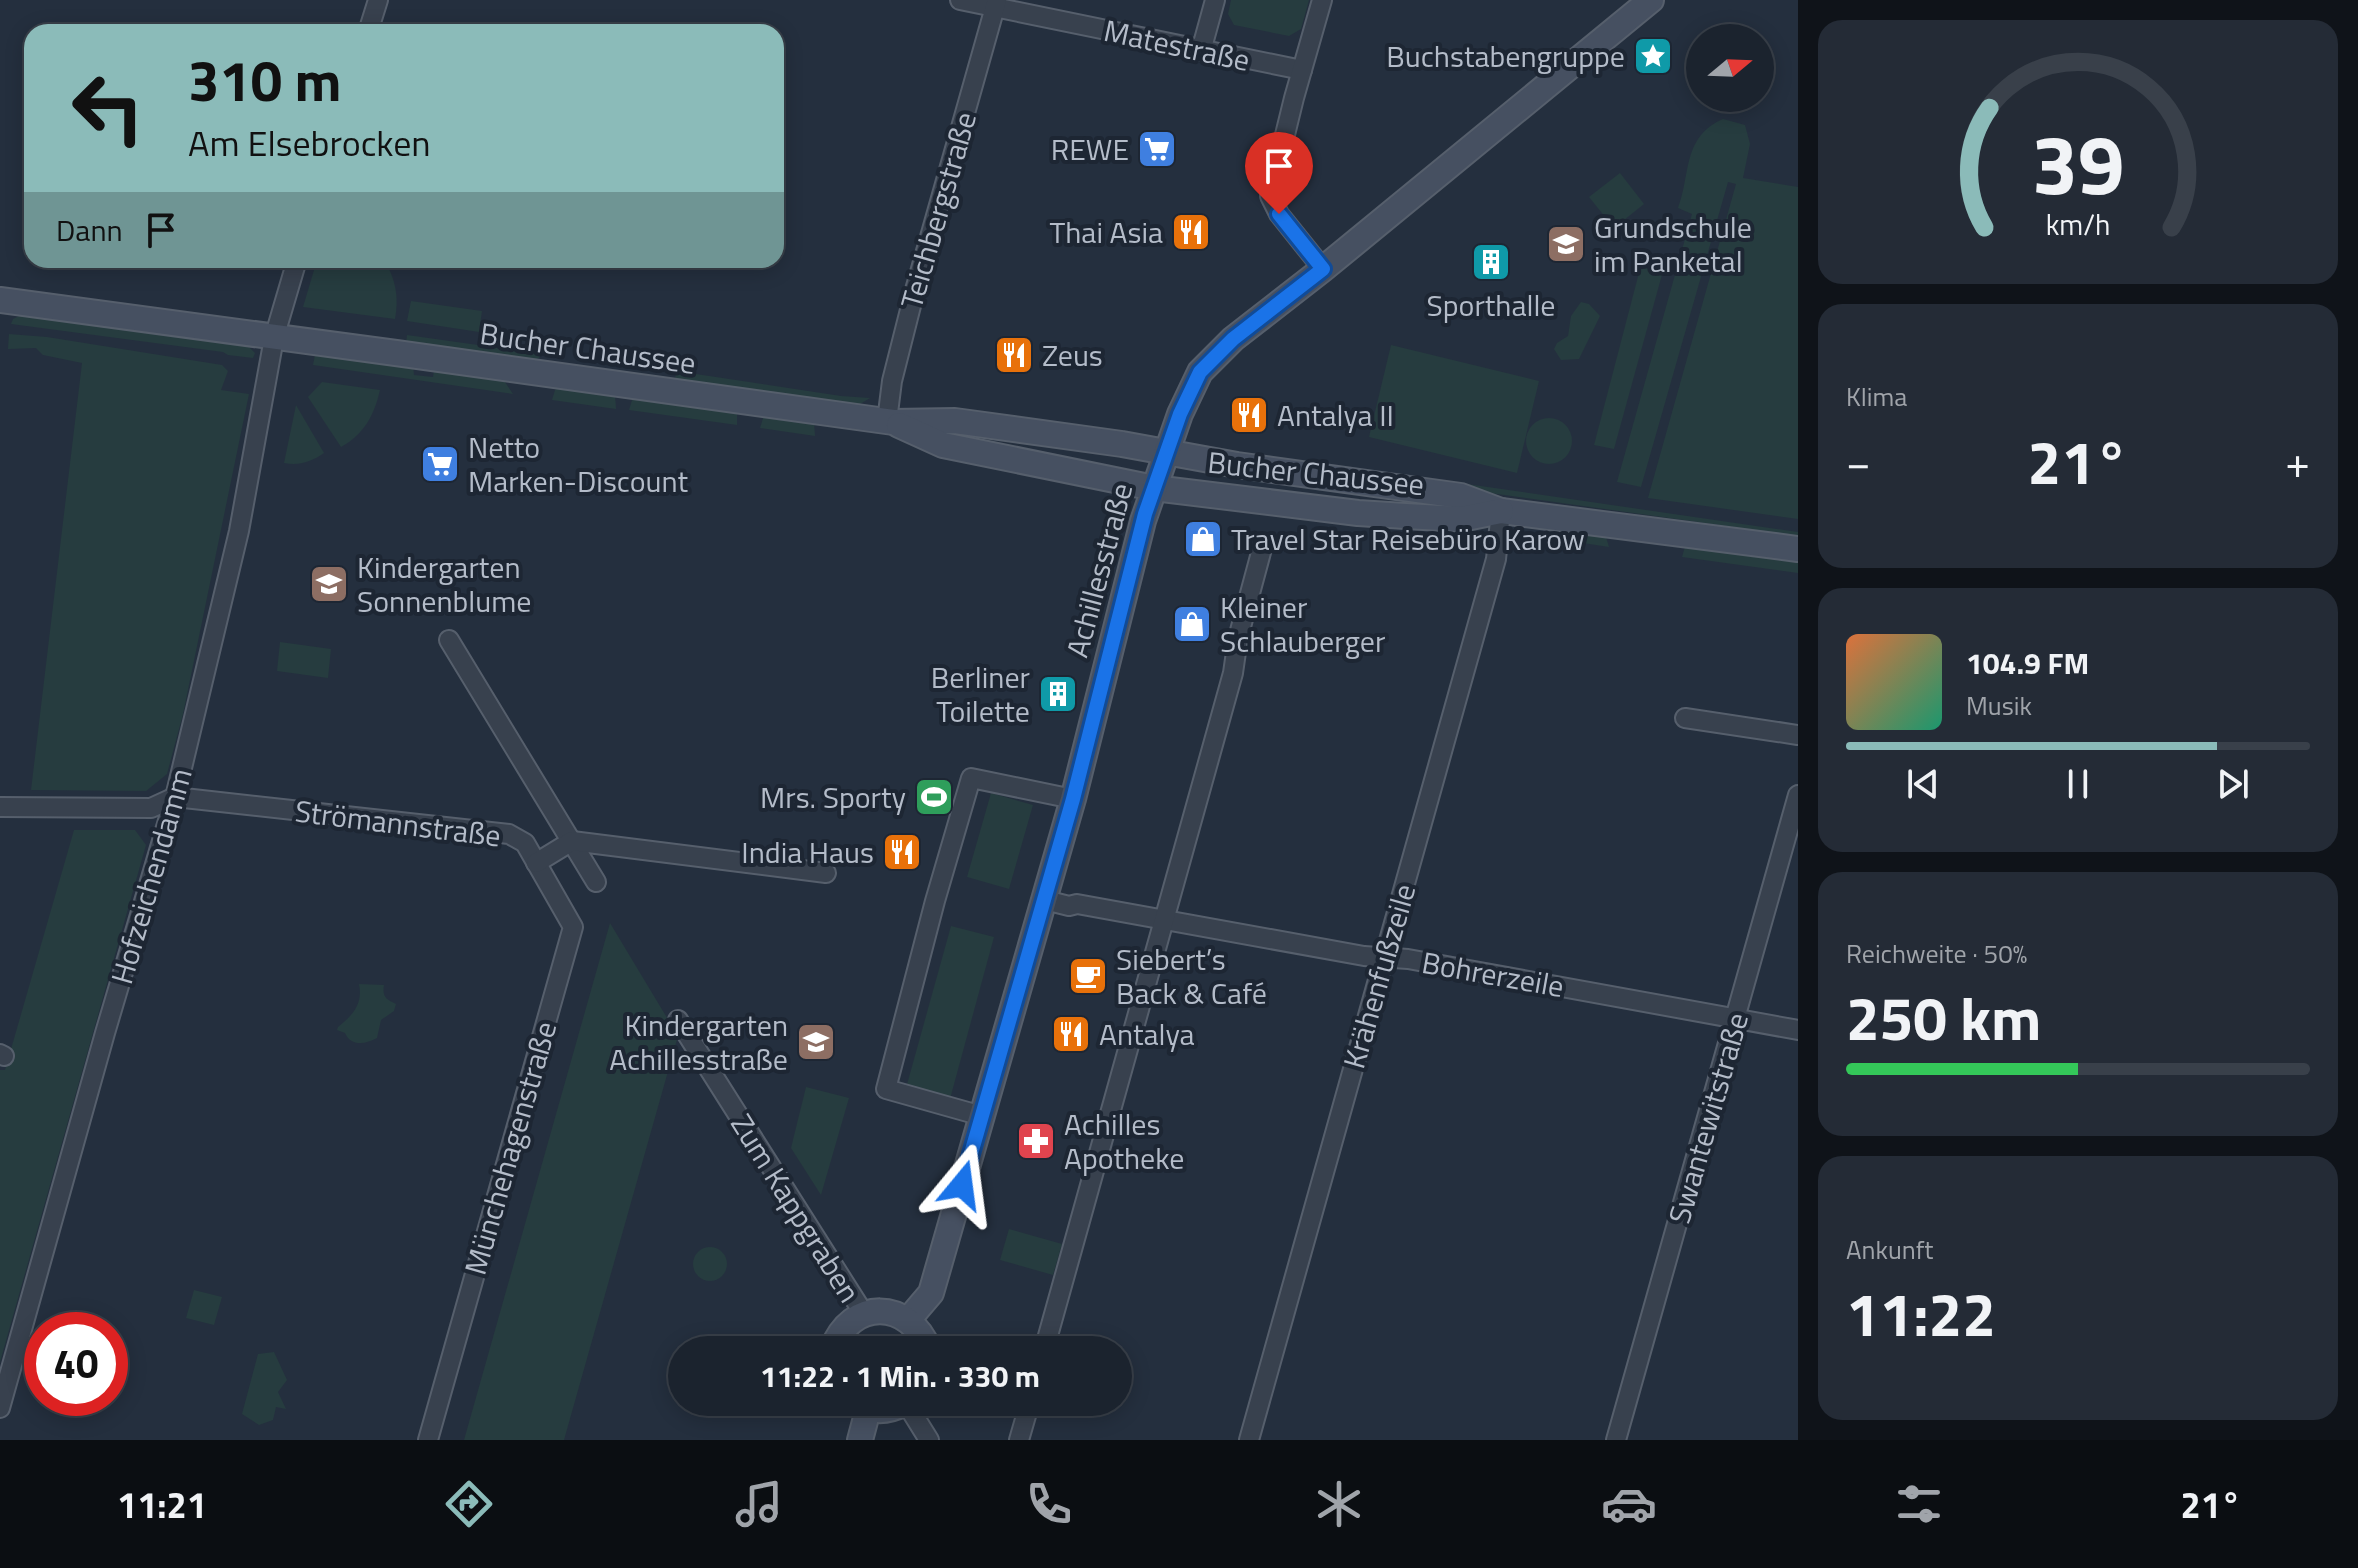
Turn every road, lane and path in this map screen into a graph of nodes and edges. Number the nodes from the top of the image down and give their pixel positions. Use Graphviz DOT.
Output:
graph roads {
  1 [pos="378,0"];
  2 [pos="960,0"];
  3 [pos="1215,0"];
  4 [pos="1322,0"];
  5 [pos="1651,0"];
  6 [pos="996,4"];
  7 [pos="370,24"];
  8 [pos="1201,51"];
  9 [pos="1302,70"];
  10 [pos="295,268"];
  11 [pos="1323,269"];
  12 [pos="0,300"];
  13 [pos="274,338"];
  14 [pos="890,422"];
  15 [pos="1167,452"];
  16 [pos="1154,488"];
  17 [pos="1501,511"];
  18 [pos="1263,545"];
  19 [pos="1798,549"];
  20 [pos="449,640"];
  21 [pos="1685,718"];
  22 [pos="1798,735"];
  23 [pos="1798,795"];
  24 [pos="175,797"];
  25 [pos="1073,799"];
  26 [pos="0,807"];
  27 [pos="572,841"];
  28 [pos="536,863"];
  29 [pos="826,873"];
  30 [pos="596,882"];
  31 [pos="1045,900"];
  32 [pos="1166,919"];
  33 [pos="1384,957"];
  34 [pos="1736,1018"];
  35 [pos="678,1020"];
  36 [pos="1798,1030"];
  37 [pos="982,1116"];
  38 [pos="864,1314"];
  39 [pos="908,1320"];
  40 [pos="837,1336"];
  41 [pos="922,1336"];
  42 [pos="1048,1336"];
  43 [pos="0,1408"];
  44 [pos="860,1416"];
  45 [pos="915,1416"];
  46 [pos="1026,1416"];
  47 [pos="428,1440"];
  48 [pos="860,1440"];
  49 [pos="929,1440"];
  50 [pos="1019,1440"];
  51 [pos="1249,1440"];
  52 [pos="1616,1440"];
  1 -- 7 [label="street"];
  2 -- 6 [label="street, Matestraße"];
  3 -- 8 [label="street"];
  4 -- 9 [label="street"];
  5 -- 11 [label="main road, Achillesstraße"];
  6 -- 8 [label="street, Matestraße"];
  6 -- 14 [label="street, Teichbergstraße"];
  8 -- 9 [label="street, Matestraße"];
  9 -- 11 [label="street"];
  10 -- 13 [label="street, Hofzeichendamm"];
  11 -- 15 [label="main road, Achillesstraße"];
  12 -- 13 [label="main road, Bucher Chaussee"];
  13 -- 14 [label="main road, Bucher Chaussee"];
  13 -- 24 [label="street, Hofzeichendamm"];
  14 -- 15 [label="main road, Bucher Chaussee"];
  14 -- 16 [label="main road, Bucher Chaussee"];
  15 -- 16 [label="main road, Achillesstraße"];
  15 -- 17 [label="main road, Bucher Chaussee"];
  16 -- 17 [label="main road, Bucher Chaussee"];
  16 -- 25 [label="main road, Achillesstraße"];
  17 -- 19 [label="main road, Bucher Chaussee"];
  17 -- 33 [label="street, Krähenfußzeile"];
  18 -- 32 [label="street"];
  20 -- 27 [label="street"];
  21 -- 22 [label="street"];
  23 -- 34 [label="street, Swantewitstraße"];
  24 -- 26 [label="street, Strömannstraße"];
  24 -- 28 [label="street, Strömannstraße"];
  24 -- 43 [label="street, Hofzeichendamm"];
  25 -- 31 [label="main road, Achillesstraße"];
  25 -- 37 [label="street"];
  27 -- 28 [label="street, Strömannstraße"];
  27 -- 29 [label="street"];
  27 -- 30 [label="street"];
  28 -- 47 [label="street, Münchehagenstraße"];
  31 -- 32 [label="street, Bohrerzeile"];
  31 -- 37 [label="main road, Achillesstraße"];
  32 -- 33 [label="street, Bohrerzeile"];
  32 -- 42 [label="street"];
  33 -- 34 [label="street, Bohrerzeile"];
  33 -- 51 [label="street, Krähenfußzeile"];
  34 -- 36 [label="street, Bohrerzeile"];
  34 -- 52 [label="street, Swantewitstraße"];
  35 -- 38 [label="street, Zum Kappgraben"];
  37 -- 39 [label="main road, Achillesstraße"];
  38 -- 39 [label="main road"];
  38 -- 40 [label="main road"];
  39 -- 41 [label="main road"];
  44 -- 48 [label="main road"];
  45 -- 49 [label="street"];
  46 -- 50 [label="street"];
}
